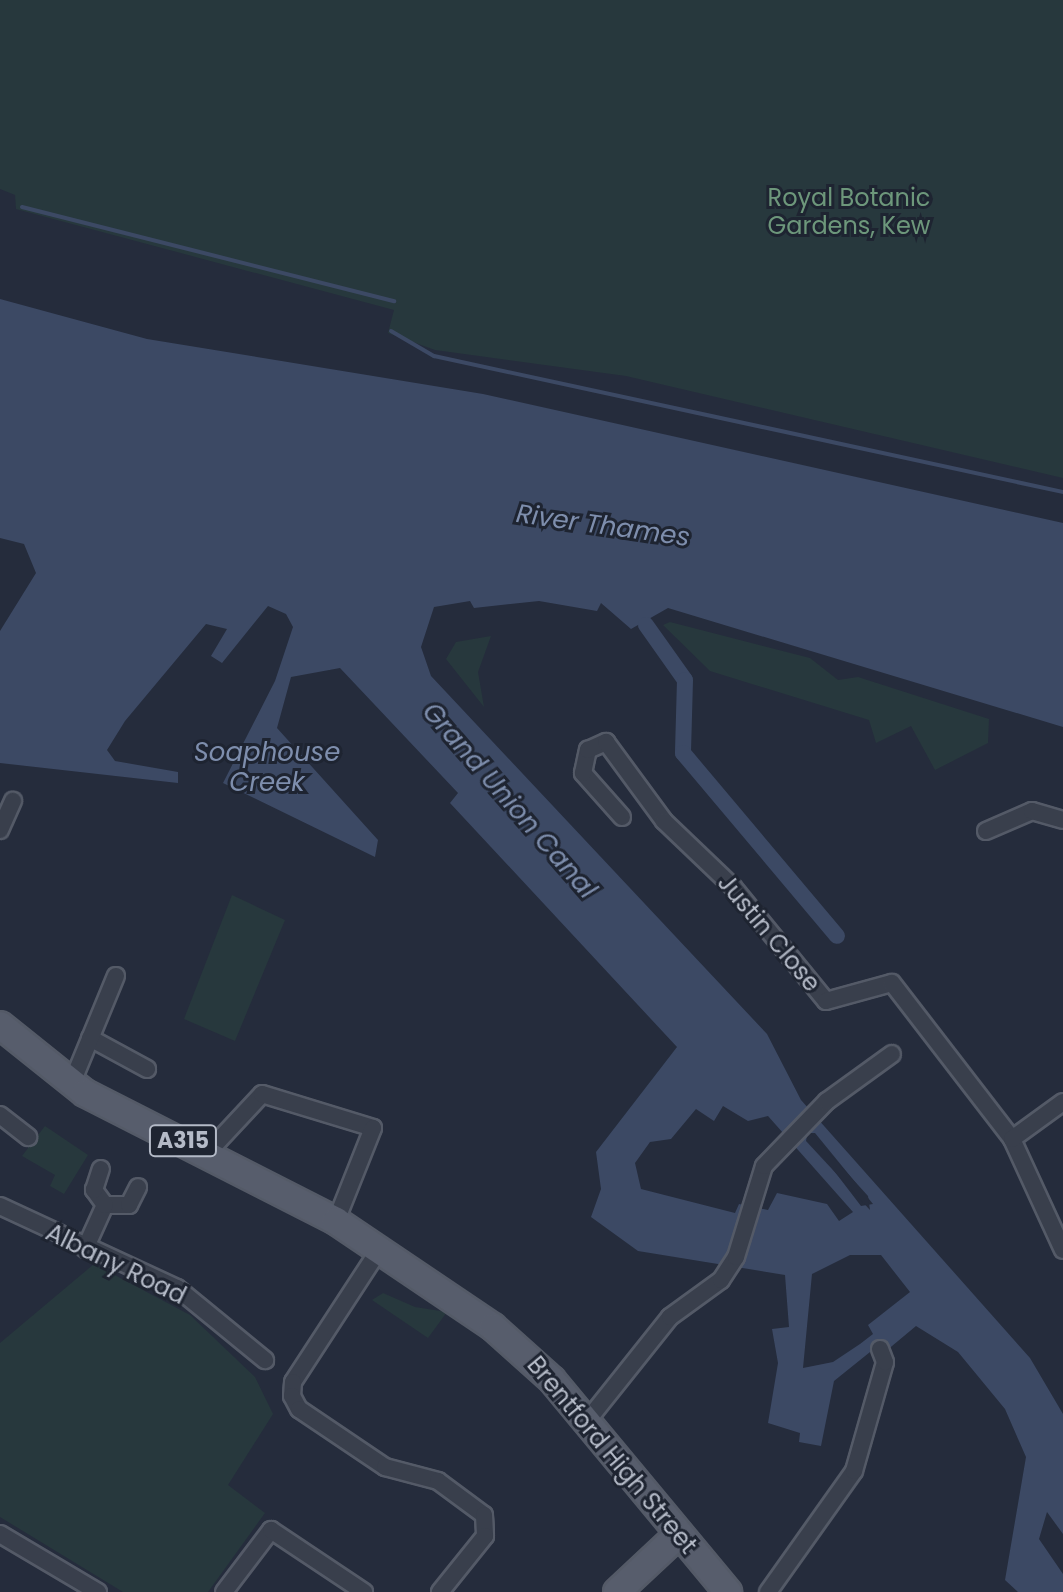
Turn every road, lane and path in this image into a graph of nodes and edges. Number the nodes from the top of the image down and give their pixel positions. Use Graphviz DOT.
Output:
graph roads {
  1 [pos="13,801"];
  2 [pos="622,817"];
  3 [pos="1063,820"];
  4 [pos="0,830"];
  5 [pos="986,831"];
  6 [pos="116,976"];
  7 [pos="0,1025"];
  8 [pos="90,1038"];
  9 [pos="892,1054"];
  10 [pos="147,1069"];
  11 [pos="71,1085"];
  12 [pos="1063,1102"];
  13 [pos="0,1115"];
  14 [pos="28,1137"];
  15 [pos="1012,1139"];
  16 [pos="208,1152"];
  17 [pos="101,1169"];
  18 [pos="138,1187"];
  19 [pos="105,1205"];
  20 [pos="0,1206"];
  21 [pos="336,1221"];
  22 [pos="381,1247"];
  23 [pos="85,1249"];
  24 [pos="1063,1250"];
  25 [pos="880,1349"];
  26 [pos="265,1360"];
  27 [pos="587,1421"];
  28 [pos="0,1534"];
  29 [pos="679,1534"];
  30 [pos="98,1592"];
  31 [pos="224,1592"];
  32 [pos="364,1592"];
  33 [pos="440,1592"];
  34 [pos="617,1592"];
  35 [pos="728,1592"];
  36 [pos="768,1592"];
  1 -- 4 [label="street"];
  2 -- 15 [label="street, Justin Close"];
  3 -- 5 [label="street"];
  6 -- 8 [label="street"];
  7 -- 11 [label="main road, Brentford High Street / A315"];
  8 -- 10 [label="street"];
  8 -- 11 [label="street"];
  9 -- 27 [label="street"];
  11 -- 16 [label="main road, Brentford High Street / A315"];
  12 -- 15 [label="street"];
  13 -- 14 [label="street"];
  15 -- 24 [label="street"];
  16 -- 21 [label="main road, Brentford High Street / A315"];
  16 -- 21 [label="street"];
  17 -- 19 [label="street"];
  18 -- 19 [label="street"];
  19 -- 23 [label="street"];
  20 -- 23 [label="street, Albany Road"];
  21 -- 22 [label="main road, Brentford High Street / A315"];
  22 -- 27 [label="main road, Brentford High Street / A315"];
  22 -- 33 [label="street"];
  23 -- 26 [label="street, Albany Road"];
  25 -- 36 [label="street"];
  27 -- 29 [label="main road, Brentford High Street / A315"];
  28 -- 30 [label="street"];
  29 -- 34 [label="main road"];
  29 -- 35 [label="main road, Brentford High Street / A315"];
  31 -- 32 [label="street"];
}
